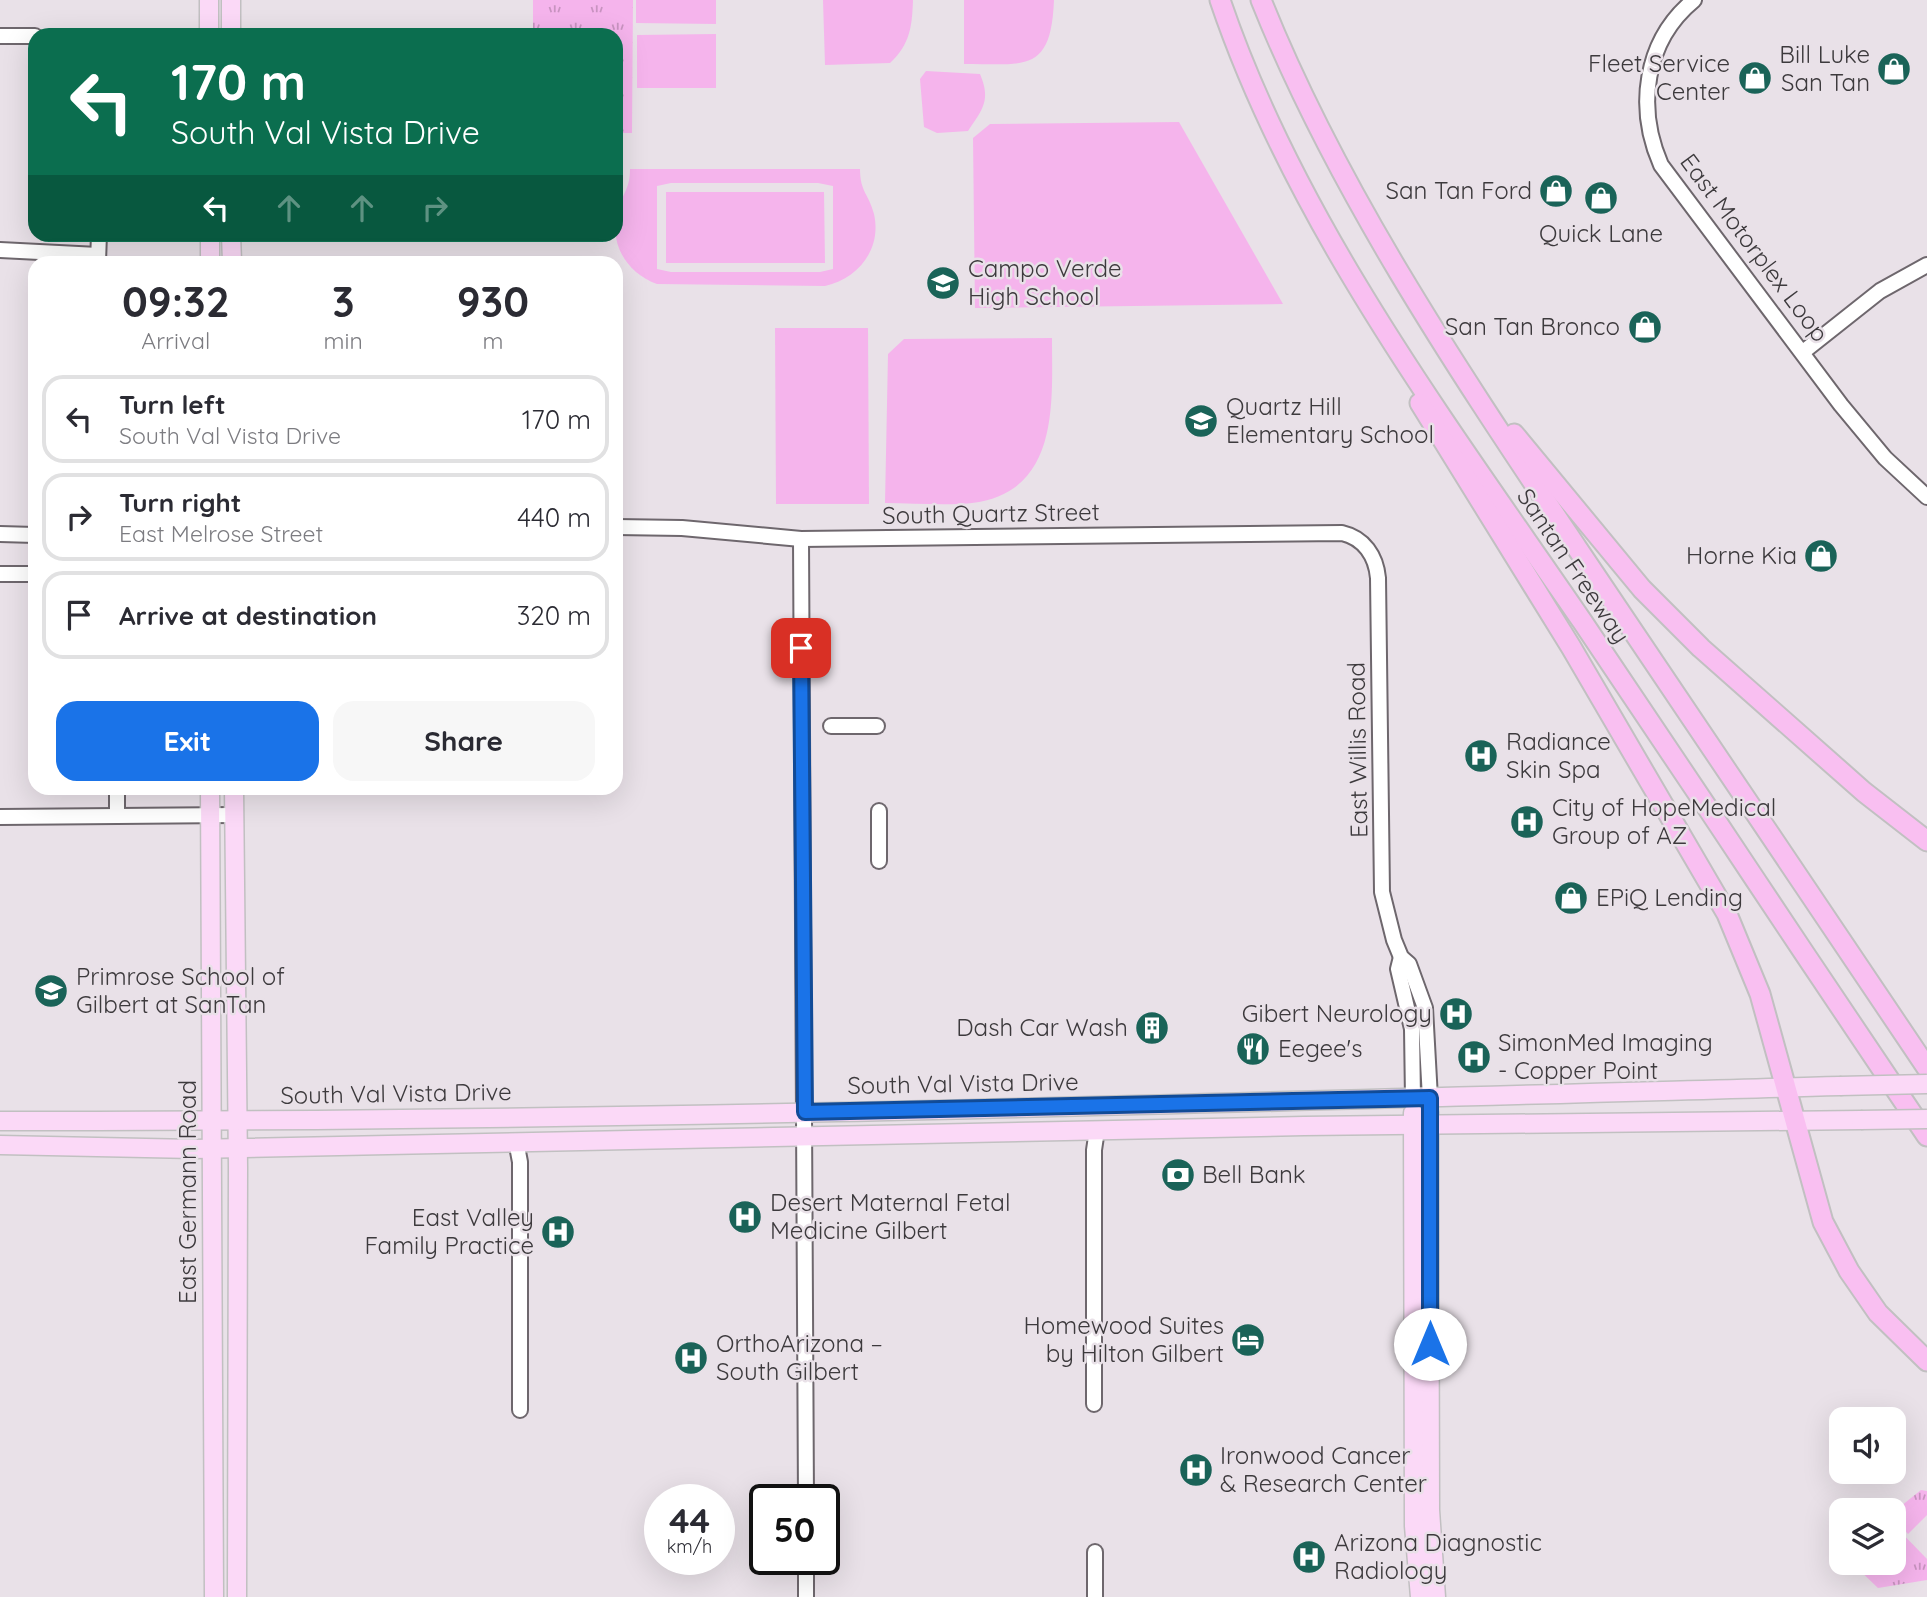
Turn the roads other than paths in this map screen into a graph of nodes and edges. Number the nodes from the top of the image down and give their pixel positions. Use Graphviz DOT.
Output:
graph roads {
  1 [pos="209,0"];
  2 [pos="231,0"];
  3 [pos="1220,0"];
  4 [pos="1261,0"];
  5 [pos="1694,0"];
  6 [pos="209,28"];
  7 [pos="231,28"];
  8 [pos="0,36"];
  9 [pos="28,36"];
  10 [pos="0,250"];
  11 [pos="65,256"];
  12 [pos="1927,265"];
  13 [pos="1380,320"];
  14 [pos="1447,352"];
  15 [pos="1803,352"];
  16 [pos="1927,497"];
  17 [pos="623,527"];
  18 [pos="0,534"];
  19 [pos="28,535"];
  20 [pos="801,539"];
  21 [pos="1363,544"];
  22 [pos="0,574"];
  23 [pos="28,574"];
  24 [pos="831,726"];
  25 [pos="877,726"];
  26 [pos="117,795"];
  27 [pos="210,795"];
  28 [pos="234,795"];
  29 [pos="878,811"];
  30 [pos="234,815"];
  31 [pos="117,816"];
  32 [pos="210,816"];
  33 [pos="0,817"];
  34 [pos="1927,841"];
  35 [pos="879,861"];
  36 [pos="1927,1068"];
  37 [pos="1927,1084"];
  38 [pos="1786,1087"];
  39 [pos="1421,1098"];
  40 [pos="1097,1105"];
  41 [pos="805,1112"];
  42 [pos="516,1117"];
  43 [pos="1927,1119"];
  44 [pos="0,1121"];
  45 [pos="213,1122"];
  46 [pos="237,1122"];
  47 [pos="1797,1122"];
  48 [pos="1422,1124"];
  49 [pos="1097,1130"];
  50 [pos="805,1135"];
  51 [pos="1927,1136"];
  52 [pos="516,1141"];
  53 [pos="0,1145"];
  54 [pos="212,1148"];
  55 [pos="238,1148"];
  56 [pos="1927,1361"];
  57 [pos="1094,1404"];
  58 [pos="520,1410"];
  59 [pos="806,1484"];
  60 [pos="1095,1552"];
  61 [pos="806,1575"];
  62 [pos="214,1597"];
  63 [pos="237,1597"];
  64 [pos="806,1597"];
  65 [pos="1095,1597"];
  66 [pos="1420,1597"];
  67 [pos="1436,1597"];
  1 -- 6 [label="main road"];
  2 -- 7 [label="main road"];
  3 -- 13 [label="highway, Santan Freeway"];
  4 -- 14 [label="highway, Santan Freeway"];
  5 -- 15 [label="street, East Motorplex Loop"];
  8 -- 9 [label="street"];
  10 -- 11 [label="street"];
  12 -- 15 [label="street"];
  13 -- 38 [label="highway"];
  13 -- 51 [label="highway, Santan Freeway"];
  14 -- 34 [label="highway"];
  14 -- 36 [label="highway, Santan Freeway"];
  15 -- 16 [label="street, East Motorplex Loop"];
  17 -- 20 [label="street, South Quartz Street"];
  18 -- 19 [label="street"];
  20 -- 21 [label="street, South Quartz Street"];
  20 -- 41 [label="street"];
  21 -- 39 [label="street, East Willis Road"];
  22 -- 23 [label="street"];
  24 -- 25 [label="street"];
  26 -- 31 [label="street"];
  27 -- 32 [label="main road, East Germann Road"];
  28 -- 30 [label="main road, East Germann Road"];
  29 -- 35 [label="street"];
  30 -- 32 [label="street"];
  30 -- 46 [label="main road, East Germann Road"];
  31 -- 32 [label="street"];
  31 -- 33 [label="street"];
  32 -- 45 [label="main road, East Germann Road"];
  37 -- 38 [label="main road, South Val Vista Drive, bridge"];
  38 -- 39 [label="main road, South Val Vista Drive"];
  38 -- 47 [label="highway"];
  39 -- 40 [label="main road, South Val Vista Drive"];
  39 -- 48 [label="main road"];
  40 -- 41 [label="main road, South Val Vista Drive"];
  40 -- 49 [label="main road"];
  41 -- 42 [label="main road, South Val Vista Drive"];
  41 -- 50 [label="street"];
  42 -- 46 [label="main road, South Val Vista Drive"];
  42 -- 52 [label="main road"];
  43 -- 47 [label="main road, South Val Vista Drive, bridge"];
  44 -- 45 [label="main road, South Val Vista Drive"];
  45 -- 46 [label="main road, South Val Vista Drive"];
  45 -- 54 [label="main road, East Germann Road"];
  46 -- 55 [label="main road, East Germann Road"];
  47 -- 48 [label="main road, South Val Vista Drive"];
  47 -- 56 [label="highway"];
  48 -- 49 [label="main road, South Val Vista Drive"];
  48 -- 66 [label="main road"];
  48 -- 67 [label="main road"];
  49 -- 50 [label="main road, South Val Vista Drive"];
  49 -- 57 [label="street"];
  50 -- 52 [label="main road, South Val Vista Drive"];
  50 -- 59 [label="street"];
  52 -- 55 [label="main road, South Val Vista Drive"];
  52 -- 58 [label="street"];
  53 -- 54 [label="main road, South Val Vista Drive"];
  54 -- 55 [label="main road, South Val Vista Drive"];
  54 -- 62 [label="main road, East Germann Road"];
  55 -- 63 [label="main road, East Germann Road"];
  60 -- 65 [label="street"];
  61 -- 64 [label="street"];
}
